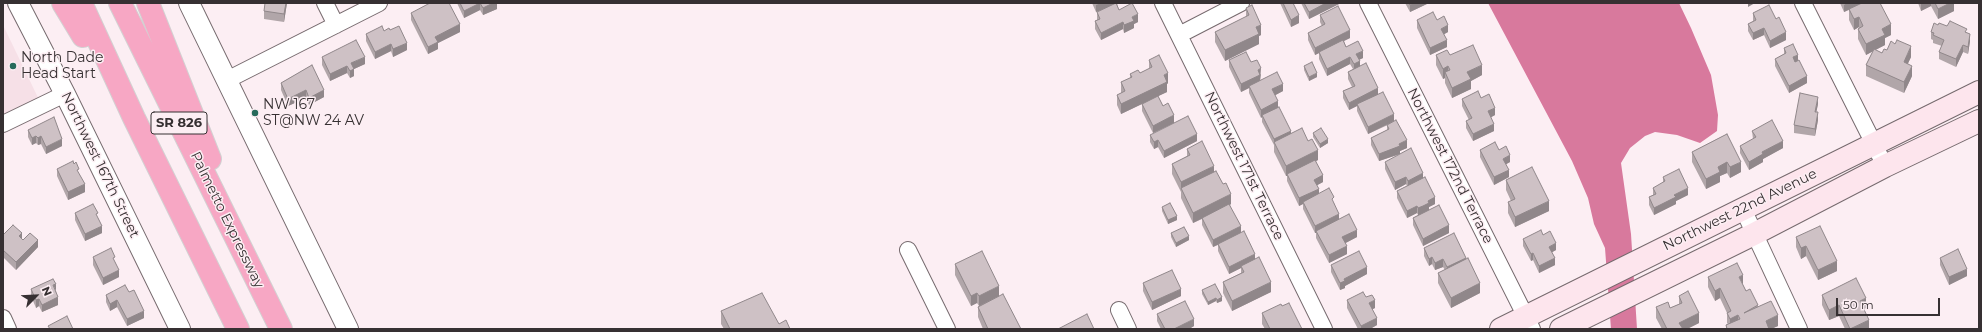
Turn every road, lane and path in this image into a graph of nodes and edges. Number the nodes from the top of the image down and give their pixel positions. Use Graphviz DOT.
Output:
graph roads {
  1 [pos="18,3"];
  2 [pos="63,3"];
  3 [pos="81,3"];
  4 [pos="120,3"];
  5 [pos="148,3"];
  6 [pos="189,3"];
  7 [pos="325,3"];
  8 [pos="380,3"];
  9 [pos="1163,3"];
  10 [pos="1241,3"];
  11 [pos="1368,3"];
  12 [pos="1804,3"];
  13 [pos="336,25"];
  14 [pos="1179,35"];
  15 [pos="227,80"];
  16 [pos="1979,92"];
  17 [pos="65,94"];
  18 [pos="134,118"];
  19 [pos="1979,121"];
  20 [pos="3,124"];
  21 [pos="1874,144"];
  22 [pos="1885,166"];
  23 [pos="1743,209"];
  24 [pos="1754,234"];
  25 [pos="238,242"];
  26 [pos="908,250"];
  27 [pos="1119,310"];
  28 [pos="3,318"];
  29 [pos="1528,323"];
  30 [pos="8,329"];
  31 [pos="180,329"];
  32 [pos="238,329"];
  33 [pos="281,329"];
  34 [pos="348,329"];
  35 [pos="947,329"];
  36 [pos="1128,329"];
  37 [pos="1324,329"];
  38 [pos="1501,329"];
  39 [pos="1562,329"];
  40 [pos="1799,329"];
  1 -- 17 [label="street, Northwest 167th Street"];
  2 -- 18 [label="highway"];
  3 -- 18 [label="highway, SR 826"];
  4 -- 25 [label="highway, Palmetto Expressway / SR 826"];
  5 -- 25 [label="highway"];
  6 -- 15 [label="street"];
  7 -- 13 [label="street"];
  8 -- 13 [label="street"];
  9 -- 14 [label="street, Northwest 171st Terrace"];
  10 -- 14 [label="street"];
  11 -- 29 [label="street, Northwest 172nd Terrace"];
  12 -- 21 [label="street"];
  13 -- 15 [label="street"];
  14 -- 37 [label="street, Northwest 171st Terrace"];
  15 -- 34 [label="street"];
  16 -- 21 [label="main road, Northwest 22nd Avenue"];
  17 -- 20 [label="street"];
  17 -- 31 [label="street, Northwest 167th Street"];
  18 -- 32 [label="highway, SR 826"];
  19 -- 22 [label="main road, Northwest 22nd Avenue"];
  21 -- 22 [label="street"];
  21 -- 23 [label="main road, Northwest 22nd Avenue"];
  22 -- 24 [label="main road, Northwest 22nd Avenue"];
  23 -- 24 [label="street"];
  23 -- 29 [label="main road, Northwest 22nd Avenue"];
  24 -- 39 [label="main road, Northwest 22nd Avenue"];
  24 -- 40 [label="street"];
  25 -- 33 [label="highway, Palmetto Expressway / SR 826"];
  26 -- 35 [label="street"];
  27 -- 36 [label="street"];
  28 -- 30 [label="street"];
  29 -- 38 [label="main road, Northwest 22nd Avenue"];
}
